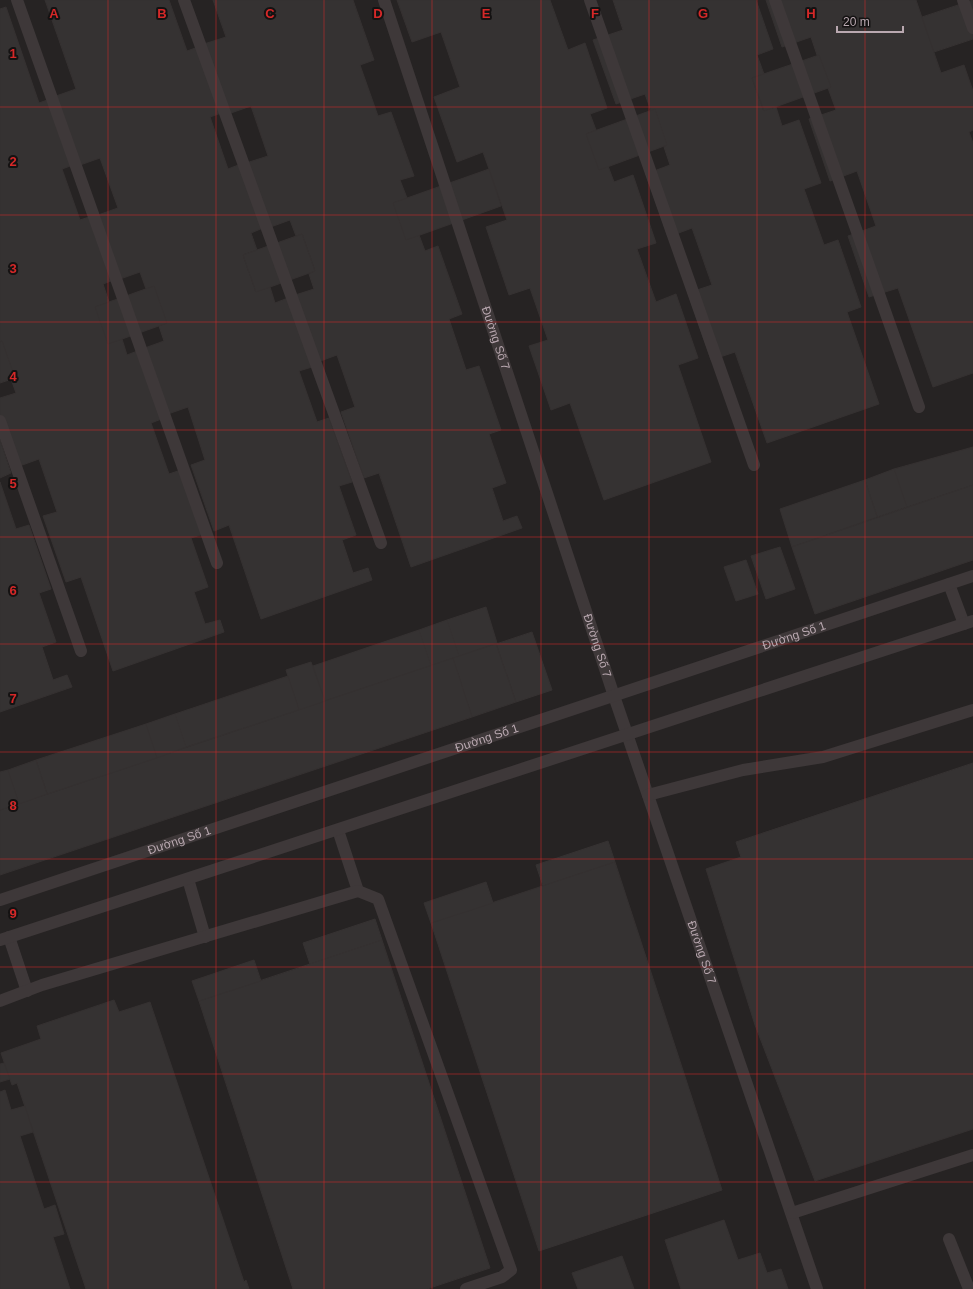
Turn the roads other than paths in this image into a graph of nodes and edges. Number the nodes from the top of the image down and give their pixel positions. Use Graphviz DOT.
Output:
graph roads {
  1 [pos="17,0"];
  2 [pos="184,0"];
  3 [pos="384,0"];
  4 [pos="590,0"];
  5 [pos="775,0"];
  6 [pos="963,0"];
  7 [pos="973,28"];
  8 [pos="919,407"];
  9 [pos="0,421"];
  10 [pos="754,465"];
  11 [pos="381,543"];
  12 [pos="217,563"];
  13 [pos="973,576"];
  14 [pos="950,584"];
  15 [pos="968,622"];
  16 [pos="81,651"];
  17 [pos="614,696"];
  18 [pos="973,710"];
  19 [pos="628,735"];
  20 [pos="648,795"];
  21 [pos="338,830"];
  22 [pos="188,879"];
  23 [pos="358,891"];
  24 [pos="0,900"];
  25 [pos="205,937"];
  26 [pos="4,939"];
  27 [pos="27,991"];
  28 [pos="0,1001"];
  29 [pos="973,1156"];
  30 [pos="792,1213"];
  31 [pos="949,1239"];
  32 [pos="466,1289"];
  33 [pos="817,1289"];
  34 [pos="969,1289"];
  1 -- 12 [label="lane"];
  2 -- 11 [label="lane"];
  3 -- 17 [label="lane, Đường Số 7"];
  4 -- 10 [label="lane"];
  5 -- 8 [label="lane"];
  6 -- 7 [label="lane"];
  9 -- 16 [label="lane"];
  13 -- 14 [label="lane, Đường Số 1"];
  14 -- 15 [label="lane"];
  14 -- 17 [label="lane, Đường Số 1"];
  15 -- 19 [label="lane"];
  17 -- 19 [label="lane, Đường Số 7"];
  17 -- 24 [label="lane, Đường Số 1"];
  18 -- 20 [label="lane"];
  19 -- 20 [label="lane, Đường Số 7"];
  19 -- 21 [label="lane"];
  20 -- 30 [label="lane, Đường Số 7"];
  21 -- 22 [label="lane"];
  21 -- 23 [label="lane"];
  22 -- 25 [label="lane"];
  22 -- 26 [label="lane"];
  23 -- 25 [label="lane"];
  23 -- 32 [label="lane"];
  25 -- 27 [label="lane"];
  26 -- 27 [label="lane"];
  27 -- 28 [label="lane"];
  29 -- 30 [label="lane"];
  30 -- 33 [label="lane, Đường Số 7"];
  31 -- 34 [label="lane"];
}
